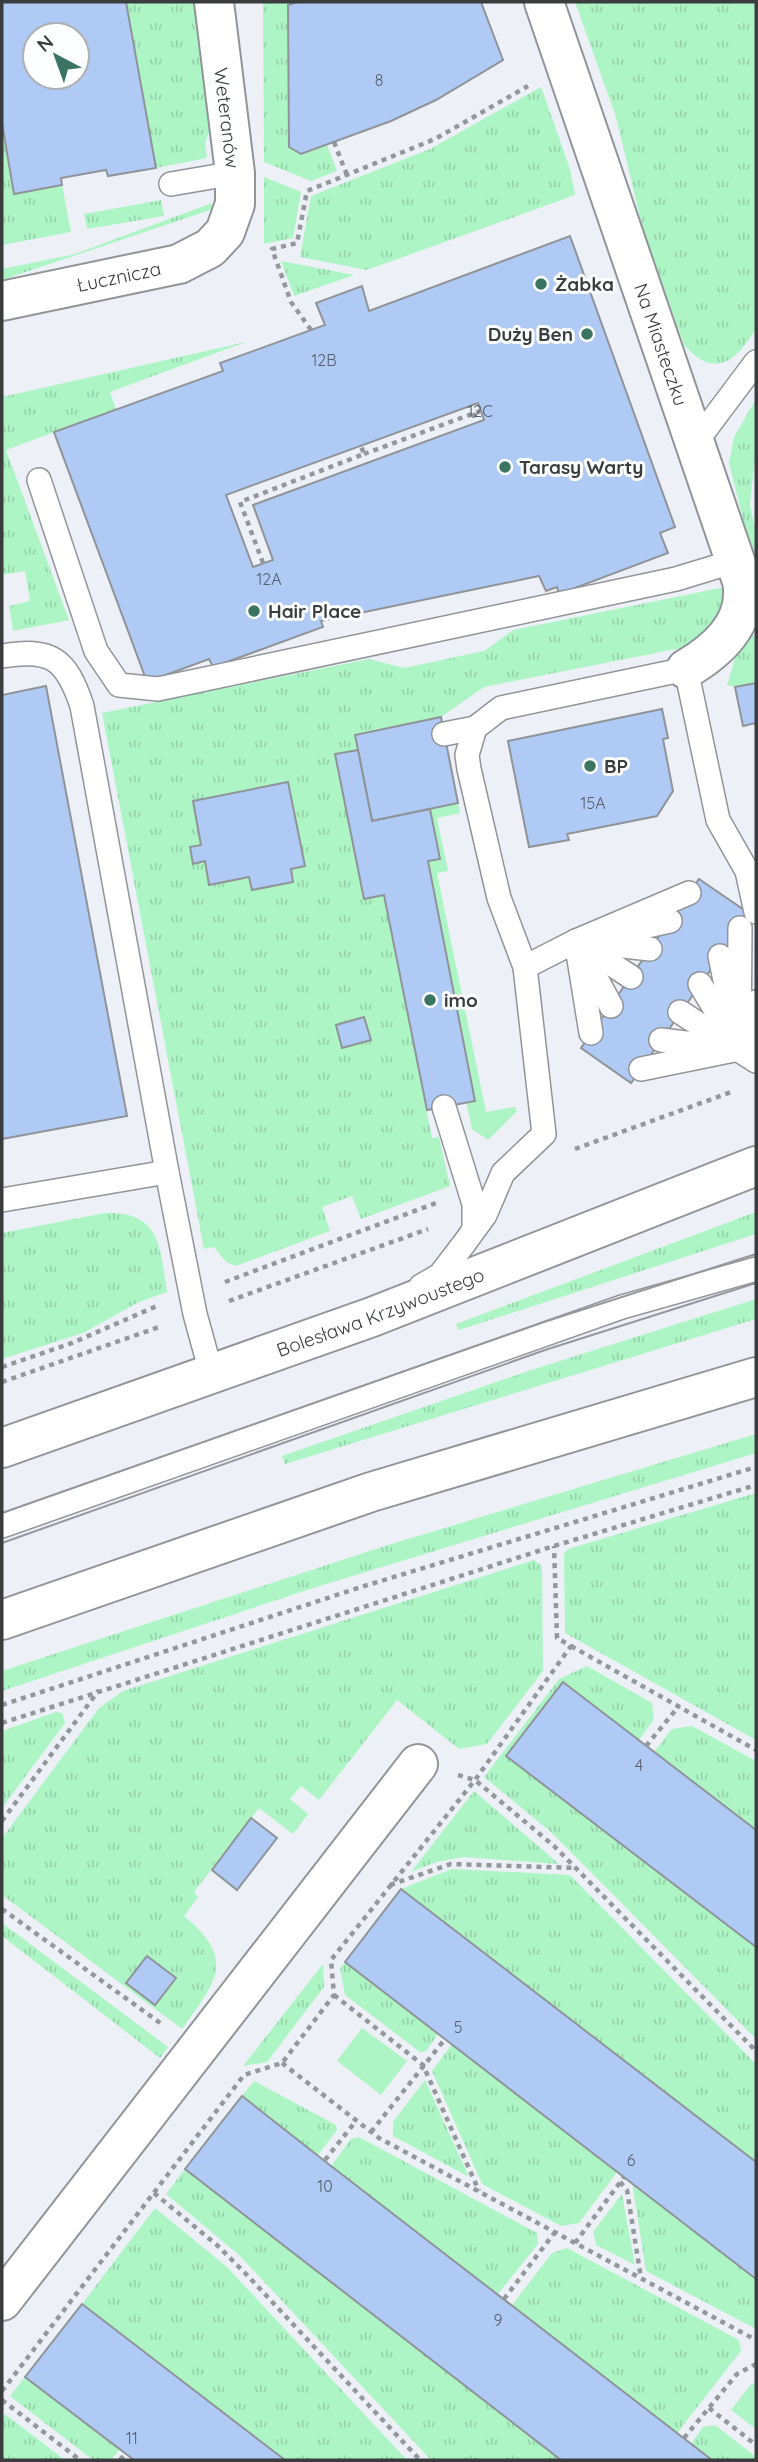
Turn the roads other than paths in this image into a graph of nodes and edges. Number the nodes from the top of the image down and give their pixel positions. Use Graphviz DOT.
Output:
graph roads {
  1 [pos="214,2"];
  2 [pos="544,2"];
  3 [pos="235,173"];
  4 [pos="171,184"];
  5 [pos="225,232"];
  6 [pos="2,301"];
  7 [pos="756,362"];
  8 [pos="696,442"];
  9 [pos="39,480"];
  10 [pos="735,561"];
  11 [pos="2,656"];
  12 [pos="685,669"];
  13 [pos="475,728"];
  14 [pos="444,734"];
  15 [pos="690,893"];
  16 [pos="748,920"];
  17 [pos="670,921"];
  18 [pos="576,941"];
  19 [pos="650,949"];
  20 [pos="720,956"];
  21 [pos="525,967"];
  22 [pos="631,977"];
  23 [pos="700,984"];
  24 [pos="756,1002"];
  25 [pos="611,1006"];
  26 [pos="680,1012"];
  27 [pos="591,1033"];
  28 [pos="661,1040"];
  29 [pos="749,1056"];
  30 [pos="641,1069"];
  31 [pos="444,1107"];
  32 [pos="756,1166"];
  33 [pos="167,1172"];
  34 [pos="2,1200"];
  35 [pos="474,1222"];
  36 [pos="756,1269"];
  37 [pos="372,1318"];
  38 [pos="211,1372"];
  39 [pos="756,1377"];
  40 [pos="2,1448"];
  41 [pos="2,1526"];
  42 [pos="2,1620"];
  43 [pos="418,1765"];
  44 [pos="2,2301"];
  1 -- 3 [label="street, Weteranów"];
  2 -- 8 [label="street, Na Miasteczku"];
  3 -- 4 [label="lane"];
  3 -- 5 [label="street, Weteranów"];
  5 -- 6 [label="street, Łucznicza"];
  7 -- 8 [label="lane"];
  8 -- 10 [label="street, Na Miasteczku"];
  9 -- 10 [label="lane"];
  10 -- 12 [label="street, Na Miasteczku"];
  11 -- 33 [label="lane"];
  12 -- 13 [label="lane"];
  12 -- 16 [label="lane"];
  13 -- 14 [label="lane"];
  13 -- 21 [label="lane"];
  15 -- 18 [label="lane"];
  16 -- 29 [label="lane"];
  17 -- 18 [label="lane"];
  18 -- 19 [label="lane"];
  18 -- 21 [label="lane"];
  18 -- 22 [label="lane"];
  18 -- 25 [label="lane"];
  18 -- 27 [label="lane"];
  20 -- 29 [label="lane"];
  21 -- 35 [label="lane"];
  23 -- 29 [label="lane"];
  24 -- 29 [label="lane"];
  26 -- 29 [label="lane"];
  28 -- 29 [label="lane"];
  29 -- 30 [label="lane"];
  31 -- 35 [label="lane"];
  32 -- 37 [label="street, Bolesława Krzywoustego"];
  33 -- 34 [label="lane"];
  33 -- 38 [label="lane"];
  35 -- 37 [label="lane"];
  36 -- 41 [label="lane"];
  37 -- 38 [label="street, Bolesława Krzywoustego"];
  38 -- 40 [label="street, Bolesława Krzywoustego"];
  39 -- 42 [label="street"];
  43 -- 44 [label="street"];
}
